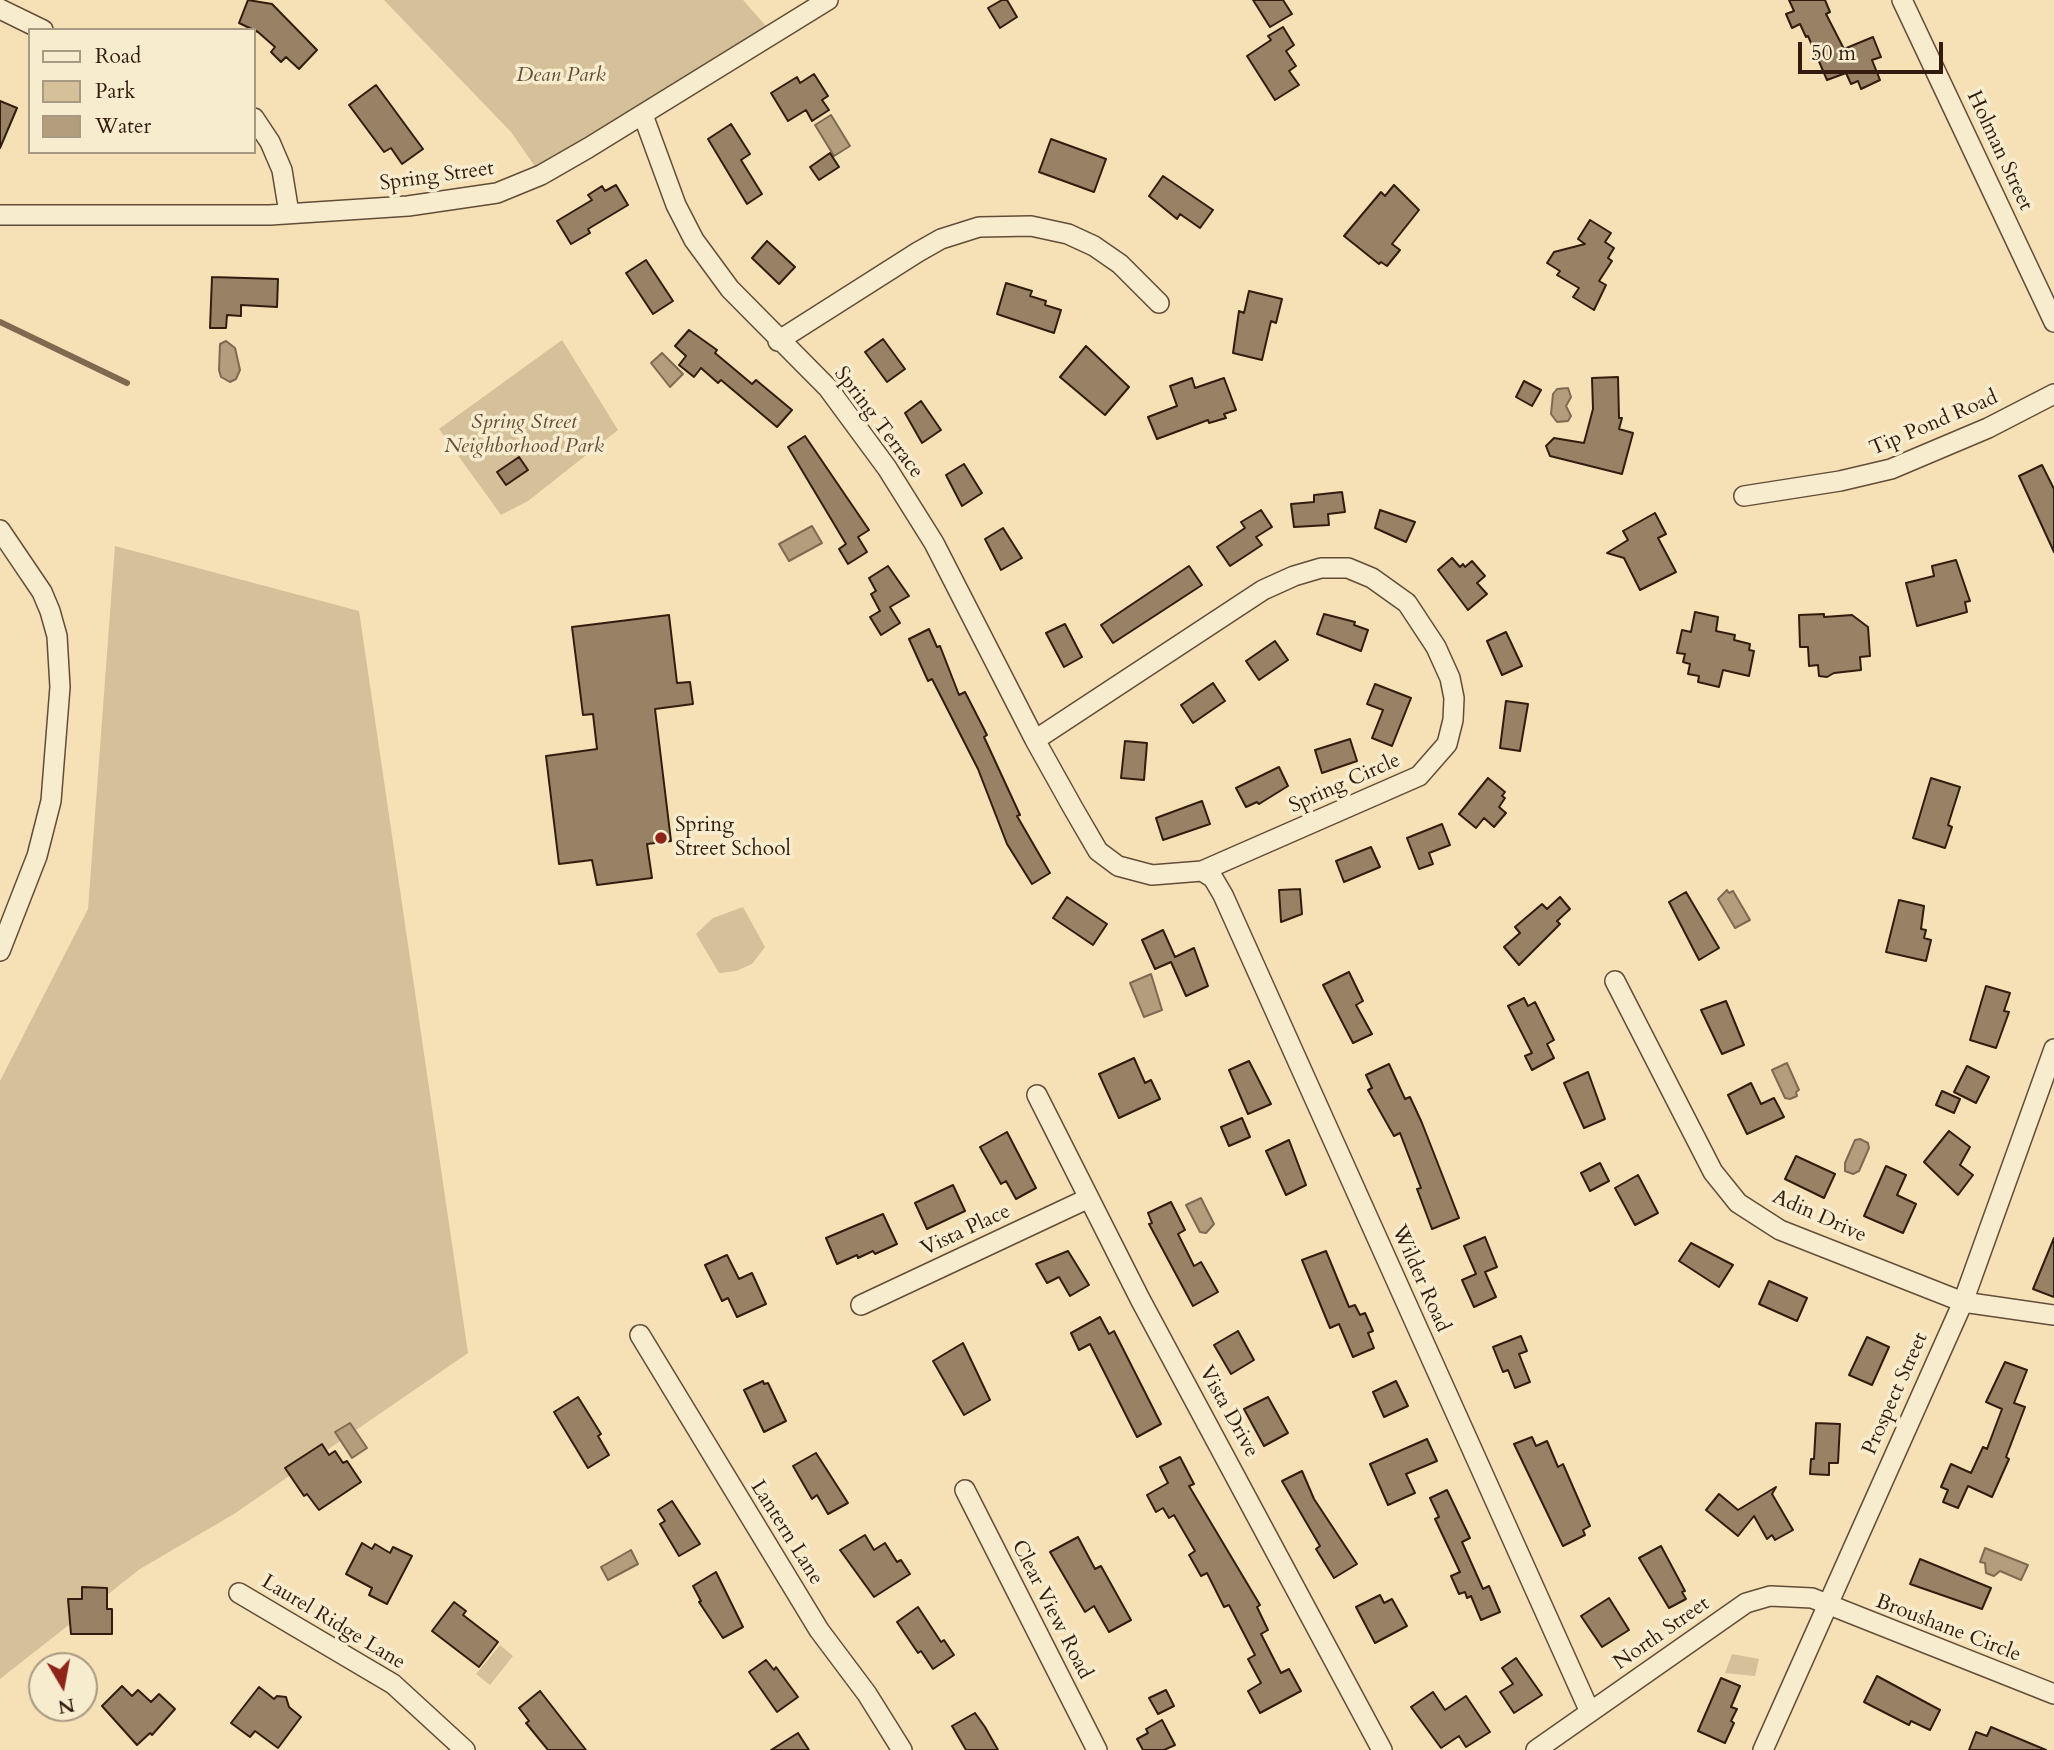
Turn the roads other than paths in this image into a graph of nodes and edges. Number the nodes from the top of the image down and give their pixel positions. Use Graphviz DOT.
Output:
graph roads {
  1 [pos="828,0"];
  2 [pos="1902,0"];
  3 [pos="0,9"];
  4 [pos="39,28"];
  5 [pos="643,115"];
  6 [pos="256,121"];
  7 [pos="289,213"];
  8 [pos="0,215"];
  9 [pos="1159,303"];
  10 [pos="2054,323"];
  11 [pos="778,341"];
  12 [pos="2054,394"];
  13 [pos="1744,496"];
  14 [pos="0,530"];
  15 [pos="1035,740"];
  16 [pos="1202,871"];
  17 [pos="0,951"];
  18 [pos="1615,981"];
  19 [pos="2054,1049"];
  20 [pos="1037,1095"];
  21 [pos="1089,1198"];
  22 [pos="1963,1302"];
  23 [pos="861,1305"];
  24 [pos="2054,1315"];
  25 [pos="640,1335"];
  26 [pos="965,1490"];
  27 [pos="239,1593"];
  28 [pos="1826,1606"];
  29 [pos="2054,1694"];
  30 [pos="1590,1712"];
  31 [pos="465,1750"];
  32 [pos="902,1750"];
  33 [pos="1097,1750"];
  34 [pos="1382,1750"];
  35 [pos="1536,1750"];
  36 [pos="1763,1750"];
  1 -- 5 [label="street, Spring Street"];
  2 -- 10 [label="street, Holman Street"];
  3 -- 4 [label="street"];
  5 -- 7 [label="street, Spring Street"];
  5 -- 11 [label="street, Spring Terrace"];
  6 -- 7 [label="street"];
  7 -- 8 [label="street, Spring Street"];
  9 -- 11 [label="street"];
  11 -- 15 [label="street, Spring Terrace"];
  12 -- 13 [label="street, Tip Pond Road"];
  14 -- 17 [label="street"];
  15 -- 16 [label="street, Spring Circle"];
  15 -- 16 [label="street, Spring Circle"];
  16 -- 30 [label="street, Wilder Road"];
  18 -- 22 [label="street, Adin Drive"];
  19 -- 22 [label="street, Prospect Street"];
  20 -- 21 [label="street, Vista Drive"];
  21 -- 23 [label="street, Vista Place"];
  21 -- 34 [label="street, Vista Drive"];
  22 -- 24 [label="street, Adin Drive"];
  22 -- 28 [label="street, Prospect Street"];
  25 -- 32 [label="street, Lantern Lane"];
  26 -- 33 [label="street, Clear View Road"];
  27 -- 31 [label="street, Laurel Ridge Lane"];
  28 -- 29 [label="street, Broushane Circle"];
  28 -- 30 [label="street, North Street"];
  28 -- 36 [label="street, Prospect Street"];
  30 -- 35 [label="street, North Street"];
}
